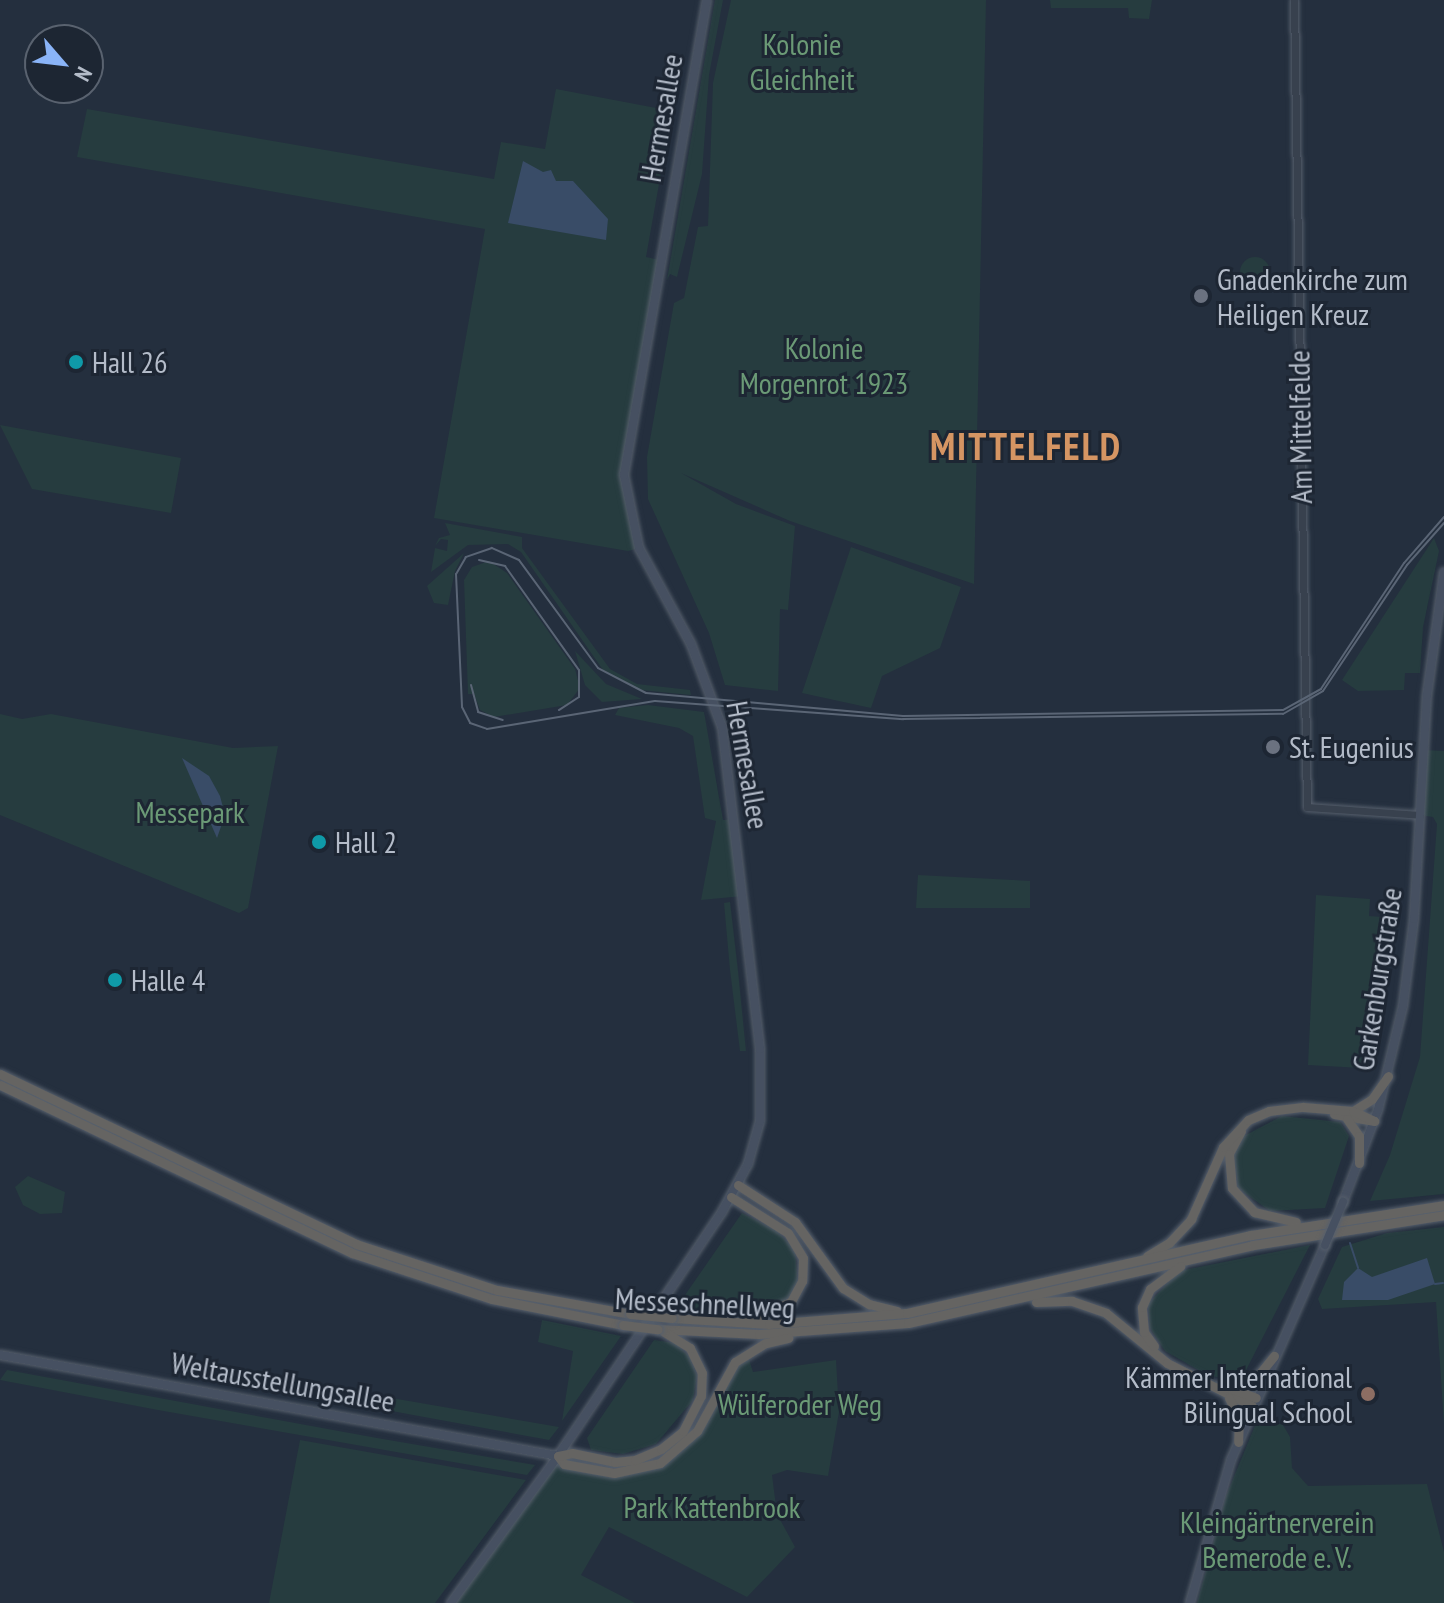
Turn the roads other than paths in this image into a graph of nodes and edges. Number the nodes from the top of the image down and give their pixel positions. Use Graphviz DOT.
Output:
graph roads {
  1 [pos="707,0"];
  2 [pos="1294,0"];
  3 [pos="1444,572"];
  4 [pos="1420,815"];
  5 [pos="0,1074"];
  6 [pos="1388,1076"];
  7 [pos="0,1088"];
  8 [pos="1353,1111"];
  9 [pos="1341,1115"];
  10 [pos="1374,1121"];
  11 [pos="1359,1163"];
  12 [pos="738,1185"];
  13 [pos="731,1197"];
  14 [pos="1444,1205"];
  15 [pos="1444,1215"];
  16 [pos="1306,1224"];
  17 [pos="1197,1257"];
  18 [pos="1137,1261"];
  19 [pos="1009,1304"];
  20 [pos="907,1313"];
  21 [pos="733,1323"];
  22 [pos="662,1330"];
  23 [pos="830,1332"];
  24 [pos="0,1355"];
  25 [pos="1274,1356"];
  26 [pos="1222,1388"];
  27 [pos="1254,1402"];
  28 [pos="1238,1442"];
  29 [pos="558,1456"];
  30 [pos="451,1603"];
  31 [pos="1190,1603"];
  1 -- 12 [label="main road, Hermesallee"];
  2 -- 4 [label="street, Am Mittelfelde"];
  3 -- 4 [label="main road, Garkenburgstraße"];
  4 -- 6 [label="main road, Garkenburgstraße"];
  5 -- 21 [label="highway, Messeschnellweg, bridge"];
  6 -- 8 [label="highway"];
  6 -- 10 [label="main road, Garkenburgstraße"];
  7 -- 22 [label="highway, Messeschnellweg, bridge"];
  8 -- 10 [label="highway"];
  8 -- 18 [label="highway"];
  9 -- 10 [label="highway"];
  9 -- 11 [label="highway"];
  9 -- 16 [label="highway"];
  10 -- 11 [label="main road, Garkenburgstraße"];
  11 -- 25 [label="main road, Garkenburgstraße, bridge"];
  12 -- 13 [label="main road, Hermesallee"];
  12 -- 20 [label="highway"];
  13 -- 21 [label="highway"];
  13 -- 29 [label="main road, Hermesallee"];
  14 -- 16 [label="highway, Messeschnellweg"];
  15 -- 17 [label="highway, Messeschnellweg"];
  16 -- 18 [label="highway, Messeschnellweg"];
  17 -- 19 [label="highway, Messeschnellweg"];
  17 -- 26 [label="highway"];
  18 -- 20 [label="highway, Messeschnellweg"];
  19 -- 23 [label="highway, Messeschnellweg"];
  19 -- 26 [label="highway"];
  20 -- 21 [label="highway, Messeschnellweg"];
  22 -- 23 [label="highway, Messeschnellweg"];
  22 -- 29 [label="highway"];
  23 -- 29 [label="highway"];
  24 -- 29 [label="main road, Weltausstellungsallee"];
  25 -- 26 [label="highway"];
  25 -- 27 [label="main road, Garkenburgstraße"];
  26 -- 27 [label="highway"];
  26 -- 28 [label="highway"];
  27 -- 28 [label="main road, Garkenburgstraße"];
  28 -- 31 [label="main road, Garkenburgstraße"];
  29 -- 30 [label="main road, Hermesallee"];
}
